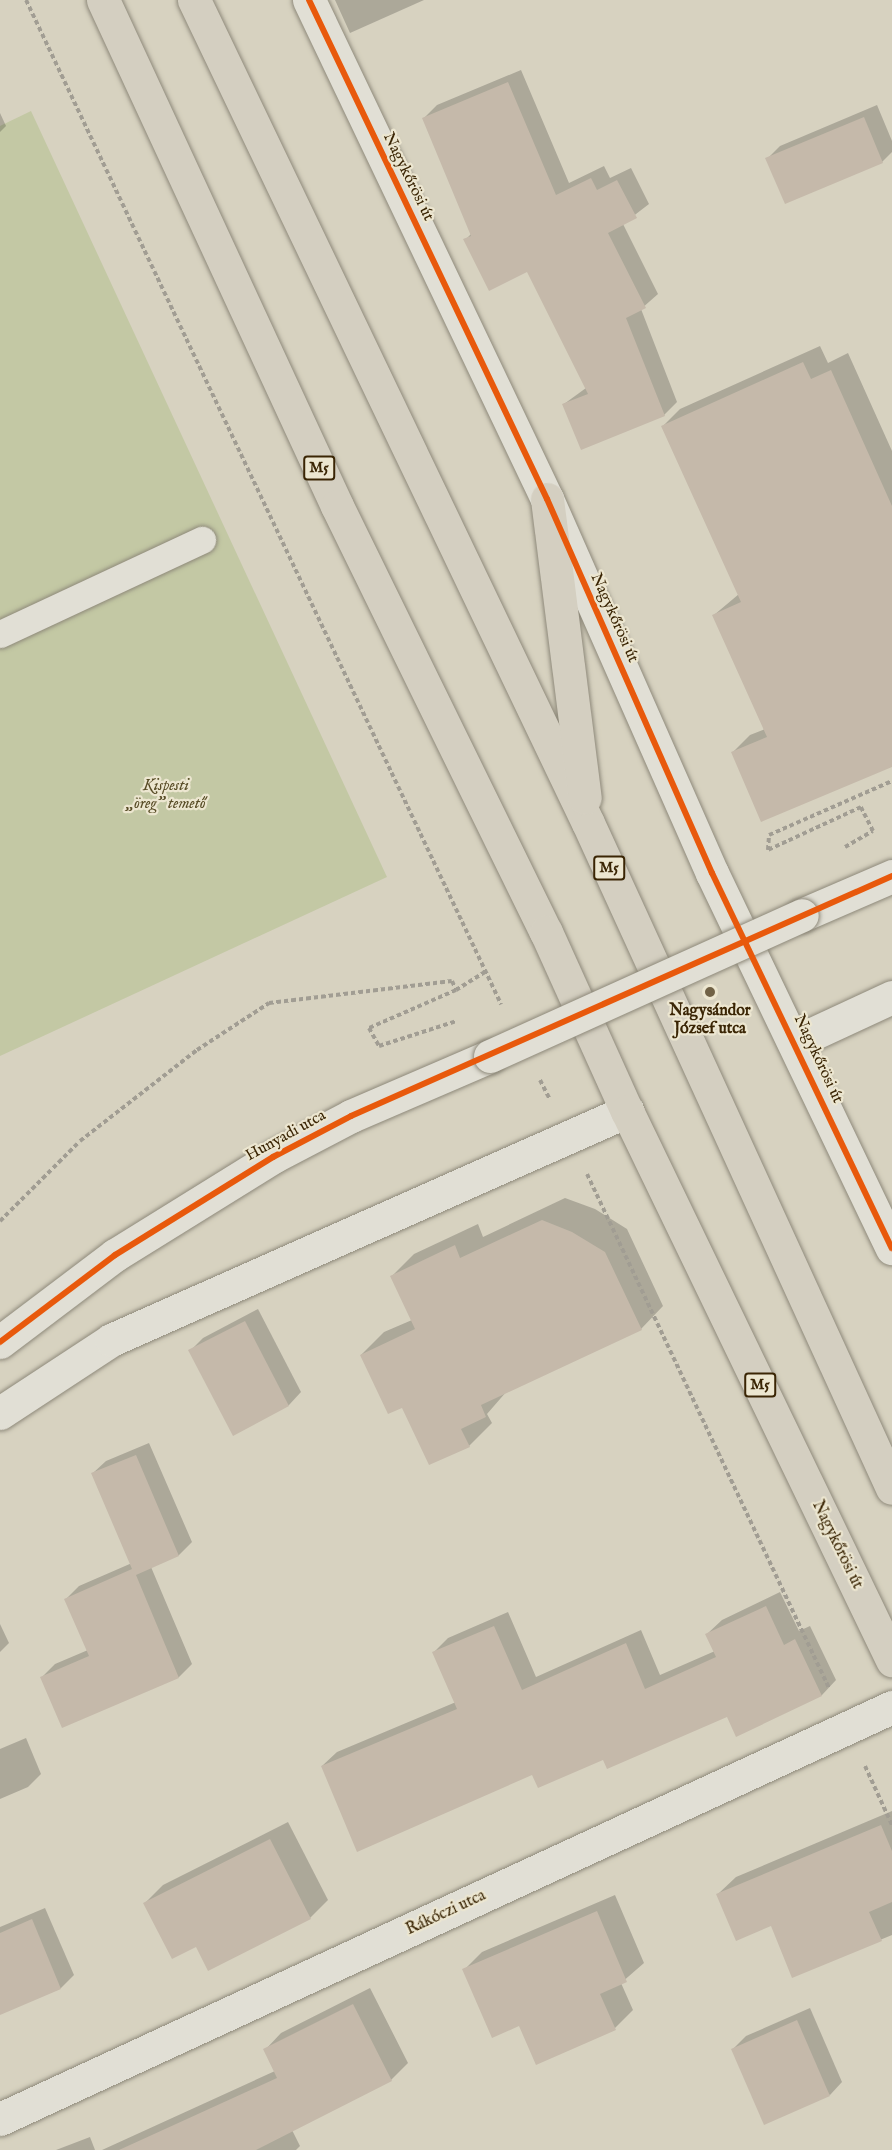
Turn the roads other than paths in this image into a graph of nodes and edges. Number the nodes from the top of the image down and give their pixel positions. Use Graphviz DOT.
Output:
graph roads {
  1 [pos="103,0"];
  2 [pos="194,0"];
  3 [pos="309,0"];
  4 [pos="547,499"];
  5 [pos="202,540"];
  6 [pos="0,634"];
  7 [pos="588,823"];
  8 [pos="892,876"];
  9 [pos="892,997"];
  10 [pos="795,1042"];
  11 [pos="627,1111"];
  12 [pos="892,1248"];
  13 [pos="0,1342"];
  14 [pos="0,1413"];
  15 [pos="892,1488"];
  16 [pos="892,1660"];
  17 [pos="892,1707"];
  18 [pos="0,2118"];
  1 -- 11 [label="main road, Nagykőrösi út / M5"];
  2 -- 7 [label="main road, M5"];
  3 -- 4 [label="street, Nagykőrösi út"];
  4 -- 7 [label="main road"];
  4 -- 10 [label="street, Nagykőrösi út"];
  5 -- 6 [label="lane"];
  7 -- 15 [label="main road, M5"];
  8 -- 13 [label="street, Hunyadi utca, bridge"];
  9 -- 10 [label="street"];
  10 -- 12 [label="street, Nagykőrösi út"];
  11 -- 14 [label="street"];
  11 -- 16 [label="main road, Nagykőrösi út / M5"];
  17 -- 18 [label="street, Rákóczi utca"];
}
